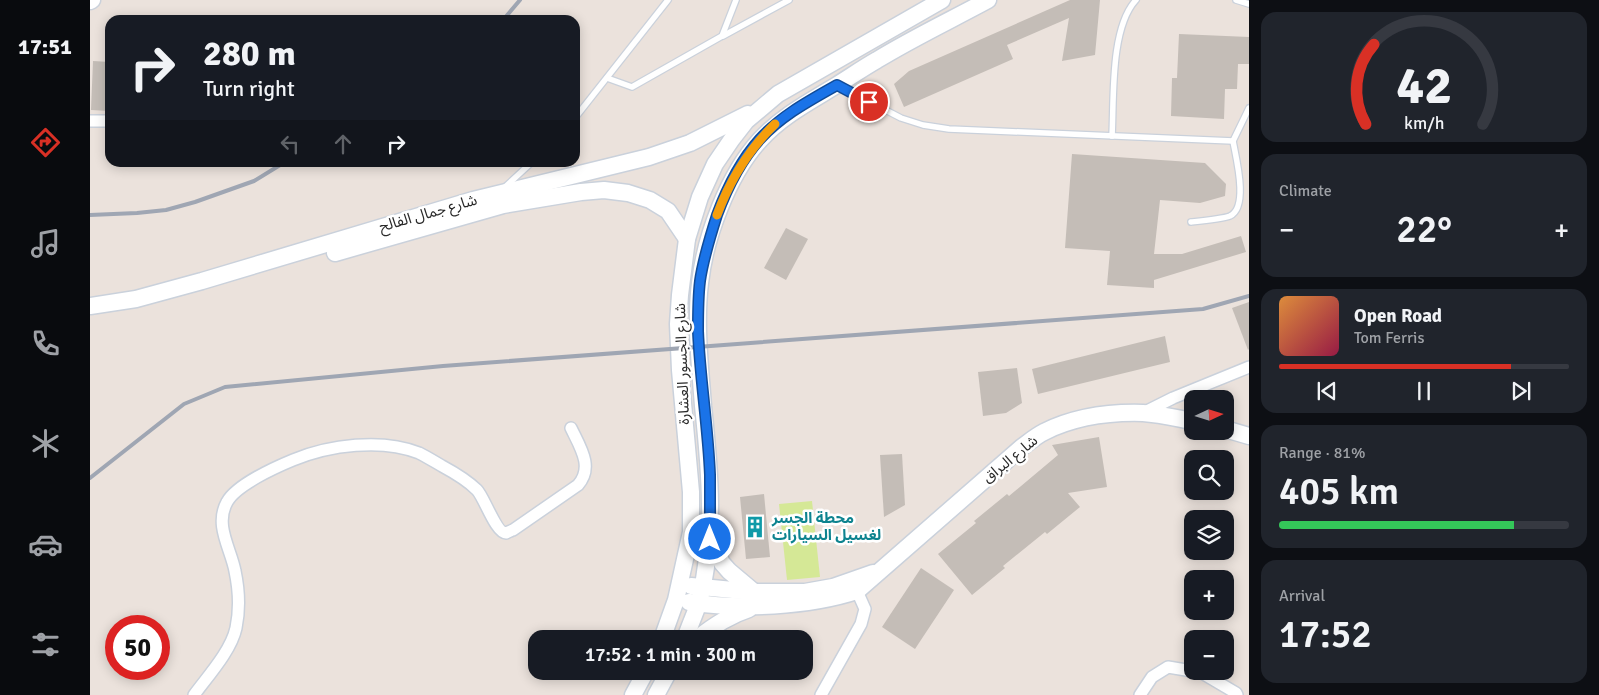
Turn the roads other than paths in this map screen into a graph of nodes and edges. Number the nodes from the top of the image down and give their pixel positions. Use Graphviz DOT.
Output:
graph roads {
  1 [pos="668,0"];
  2 [pos="736,0"];
  3 [pos="789,0"];
  4 [pos="942,0"];
  5 [pos="988,0"];
  6 [pos="1136,0"];
  7 [pos="1236,0"];
  8 [pos="1249,4"];
  9 [pos="722,36"];
  10 [pos="606,78"];
  11 [pos="837,85"];
  12 [pos="762,108"];
  13 [pos="1249,108"];
  14 [pos="580,112"];
  15 [pos="90,121"];
  16 [pos="105,121"];
  17 [pos="1112,136"];
  18 [pos="1233,141"];
  19 [pos="527,167"];
  20 [pos="499,193"];
  21 [pos="1191,222"];
  22 [pos="687,239"];
  23 [pos="90,306"];
  24 [pos="90,314"];
  25 [pos="1249,367"];
  26 [pos="1144,413"];
  27 [pos="1184,420"];
  28 [pos="571,428"];
  29 [pos="1234,432"];
  30 [pos="1249,436"];
  31 [pos="710,539"];
  32 [pos="884,568"];
  33 [pos="680,583"];
  34 [pos="702,587"];
  35 [pos="857,591"];
  36 [pos="758,599"];
  37 [pos="676,600"];
  38 [pos="698,604"];
  39 [pos="665,630"];
  40 [pos="688,630"];
  41 [pos="707,630"];
  42 [pos="1184,670"];
  43 [pos="641,680"];
  44 [pos="664,680"];
  45 [pos="1214,680"];
  46 [pos="194,695"];
  47 [pos="633,695"];
  48 [pos="656,695"];
  49 [pos="821,695"];
  50 [pos="1140,695"];
  51 [pos="1237,695"];
  1 -- 10 [label="lane"];
  2 -- 9 [label="lane"];
  3 -- 9 [label="lane"];
  4 -- 12 [label="street, شارع الجسور العشارة"];
  5 -- 11 [label="street, شارع الجسور العشارة"];
  6 -- 17 [label="lane"];
  7 -- 8 [label="lane"];
  9 -- 10 [label="lane"];
  10 -- 14 [label="lane"];
  11 -- 17 [label="lane"];
  11 -- 31 [label="street, شارع الجسور العشارة"];
  12 -- 20 [label="street, شارع جمال الفالح"];
  12 -- 22 [label="street, شارع الجسور العشارة"];
  13 -- 18 [label="lane"];
  15 -- 16 [label="street"];
  17 -- 18 [label="lane"];
  18 -- 21 [label="lane"];
  19 -- 20 [label="lane"];
  20 -- 23 [label="street, شارع جمال الفالح"];
  22 -- 24 [label="street, شارع جمال الفالح"];
  22 -- 33 [label="street, شارع الجسور العشارة"];
  25 -- 26 [label="street"];
  26 -- 27 [label="street, شارع البراق"];
  26 -- 32 [label="street, شارع البراق"];
  28 -- 46 [label="street"];
  29 -- 30 [label="street"];
  31 -- 34 [label="street, شارع الجسور العشارة"];
  31 -- 36 [label="street"];
  32 -- 35 [label="street, شارع البراق"];
  32 -- 36 [label="street, شارع البراق"];
  33 -- 34 [label="street, شارع البراق"];
  33 -- 37 [label="street, شارع الجسور العشارة"];
  34 -- 36 [label="street, شارع البراق"];
  34 -- 38 [label="street, شارع الجسور العشارة"];
  35 -- 36 [label="street, شارع البراق"];
  35 -- 49 [label="street"];
  36 -- 38 [label="street, شارع البراق"];
  36 -- 41 [label="street"];
  37 -- 38 [label="street, شارع البراق"];
  37 -- 39 [label="street, شارع الجسور العشارة"];
  38 -- 40 [label="street, شارع الجسور العشارة"];
  42 -- 50 [label="street"];
  43 -- 47 [label="street"];
  44 -- 48 [label="street"];
  45 -- 51 [label="street"];
}
